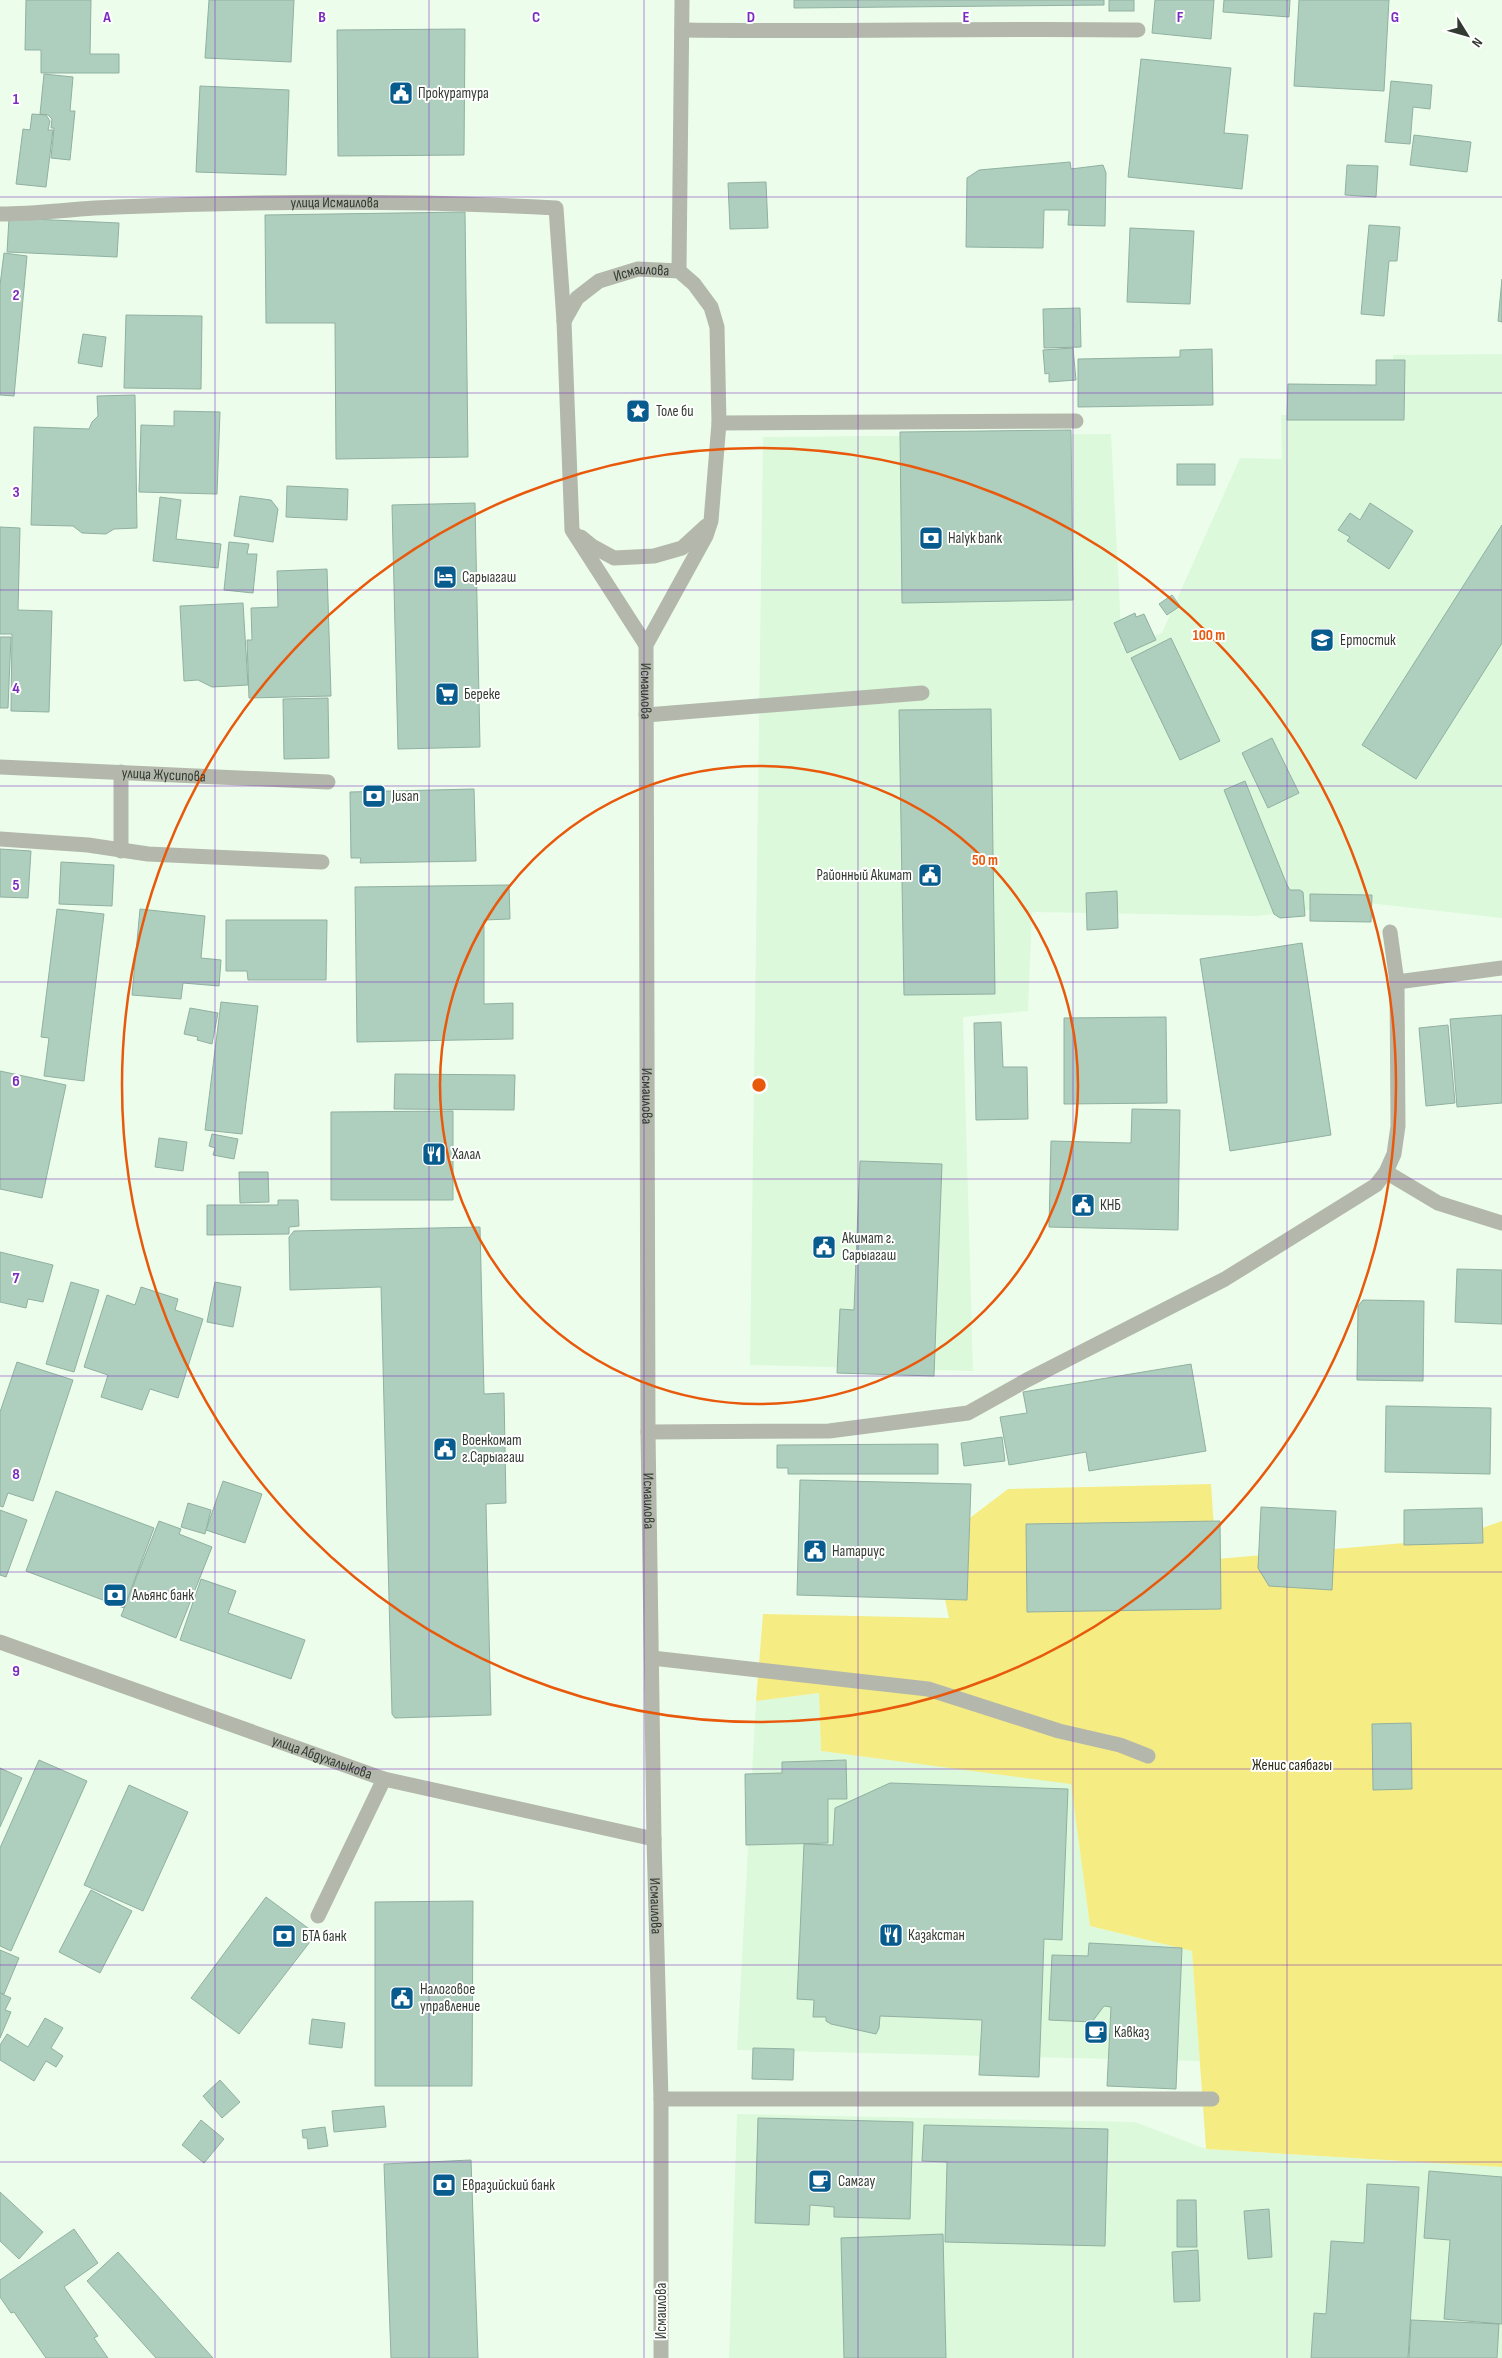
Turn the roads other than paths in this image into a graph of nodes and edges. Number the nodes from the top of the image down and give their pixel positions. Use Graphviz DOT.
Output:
graph roads {
  1 [pos="682,0"];
  2 [pos="682,30"];
  3 [pos="1138,30"];
  4 [pos="0,214"];
  5 [pos="679,271"];
  6 [pos="564,321"];
  7 [pos="1076,421"];
  8 [pos="719,423"];
  9 [pos="711,521"];
  10 [pos="572,530"];
  11 [pos="646,645"];
  12 [pos="922,693"];
  13 [pos="646,715"];
  14 [pos="0,767"];
  15 [pos="121,772"];
  16 [pos="328,782"];
  17 [pos="0,839"];
  18 [pos="121,850"];
  19 [pos="322,862"];
  20 [pos="1390,932"];
  21 [pos="1502,968"];
  22 [pos="1397,982"];
  23 [pos="1386,1172"];
  24 [pos="1502,1223"];
  25 [pos="648,1432"];
  26 [pos="0,1642"];
  27 [pos="652,1658"];
  28 [pos="1148,1756"];
  29 [pos="384,1779"];
  30 [pos="654,1839"];
  31 [pos="318,1916"];
  32 [pos="661,2099"];
  33 [pos="1212,2099"];
  34 [pos="660,2358"];
  1 -- 2 [label="street"];
  2 -- 3 [label="street"];
  2 -- 5 [label="street"];
  4 -- 6 [label="street, улица Исмаилова"];
  5 -- 6 [label="street, Исмаилова"];
  5 -- 8 [label="street, Исмаилова"];
  6 -- 10 [label="street"];
  7 -- 8 [label="street"];
  8 -- 9 [label="street, Исмаилова"];
  9 -- 10 [label="street"];
  9 -- 11 [label="street, Исмаилова"];
  10 -- 11 [label="street, Исмаилова"];
  11 -- 13 [label="street, Исмаилова"];
  12 -- 13 [label="street"];
  13 -- 25 [label="street, Исмаилова"];
  14 -- 15 [label="street, улица Жусипова"];
  15 -- 16 [label="street, улица Жусипова"];
  15 -- 18 [label="street"];
  17 -- 18 [label="street"];
  18 -- 19 [label="street"];
  20 -- 22 [label="street"];
  21 -- 22 [label="street"];
  22 -- 23 [label="street"];
  23 -- 24 [label="street"];
  23 -- 25 [label="street"];
  25 -- 27 [label="street, Исмаилова"];
  26 -- 29 [label="street, улица Абдухалыкова"];
  27 -- 28 [label="street"];
  27 -- 30 [label="street, Исмаилова"];
  29 -- 30 [label="street, улица Абдухалыкова"];
  29 -- 31 [label="street"];
  30 -- 32 [label="street, Исмаилова"];
  32 -- 33 [label="street"];
  32 -- 34 [label="street, Исмаилова"];
}
